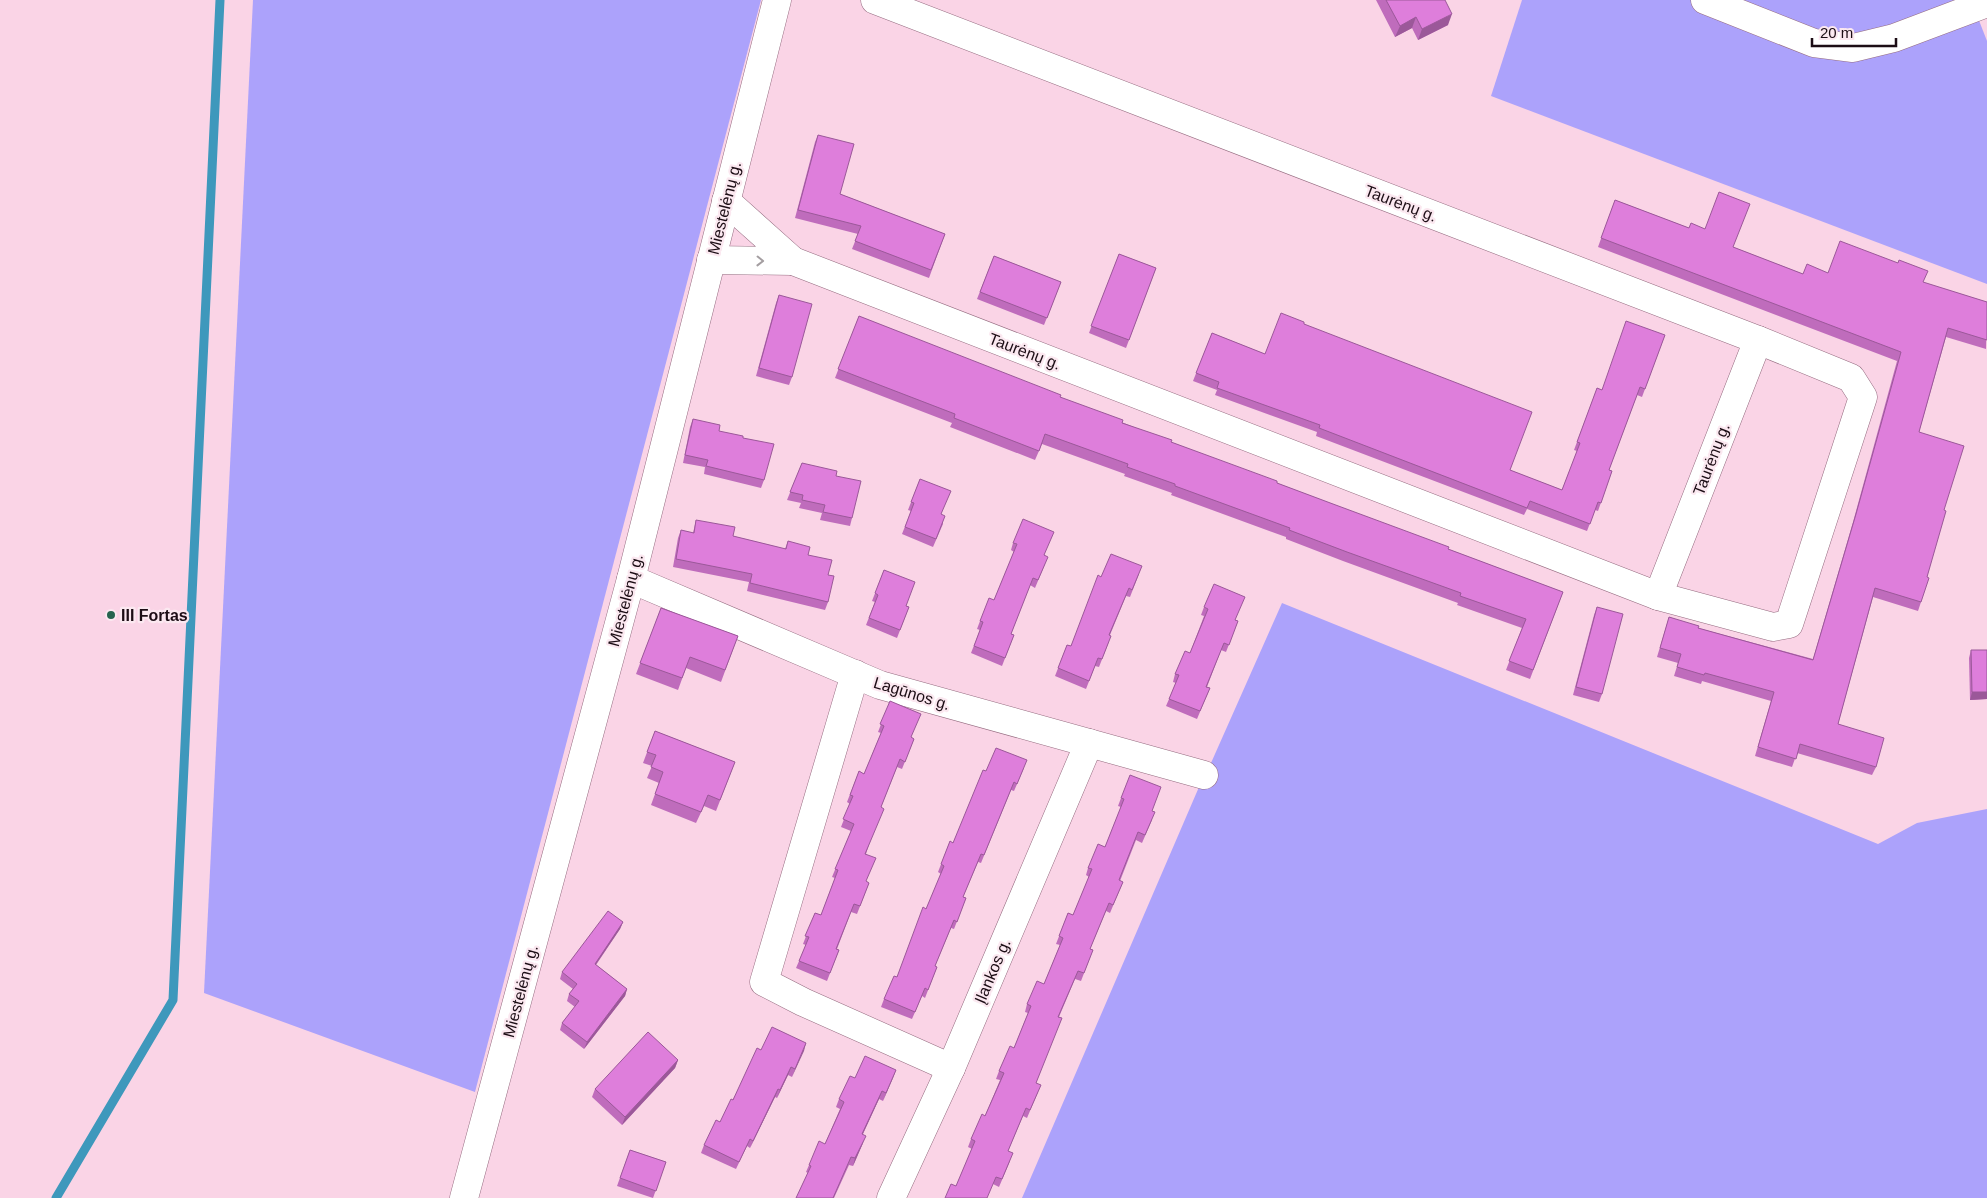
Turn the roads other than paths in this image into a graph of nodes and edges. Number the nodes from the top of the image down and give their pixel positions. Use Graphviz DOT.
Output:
graph roads {
  1 [pos="777,0"];
  2 [pos="875,0"];
  3 [pos="1705,0"];
  4 [pos="1987,3"];
  5 [pos="726,201"];
  6 [pos="711,260"];
  7 [pos="793,261"];
  8 [pos="1758,340"];
  9 [pos="630,579"];
  10 [pos="1658,596"];
  11 [pos="855,674"];
  12 [pos="1090,743"];
  13 [pos="1204,775"];
  14 [pos="951,1068"];
  15 [pos="464,1198"];
  16 [pos="891,1198"];
  1 -- 5 [label="street, Miestelėnų g."];
  2 -- 8 [label="street, Taurėnų g."];
  3 -- 4 [label="street"];
  5 -- 6 [label="street, Miestelėnų g."];
  5 -- 7 [label="street, Taurėnų g."];
  6 -- 7 [label="street, Taurėnų g., one-way"];
  6 -- 9 [label="street, Miestelėnų g."];
  7 -- 10 [label="street, Taurėnų g."];
  8 -- 10 [label="street, Taurėnų g."];
  8 -- 10 [label="street"];
  9 -- 11 [label="street, Lagūnos g."];
  9 -- 15 [label="street, Miestelėnų g."];
  11 -- 12 [label="street, Lagūnos g."];
  11 -- 14 [label="street"];
  12 -- 13 [label="street, Lagūnos g."];
  12 -- 14 [label="street, Įlankos g."];
  14 -- 16 [label="street, Įlankos g."];
}
